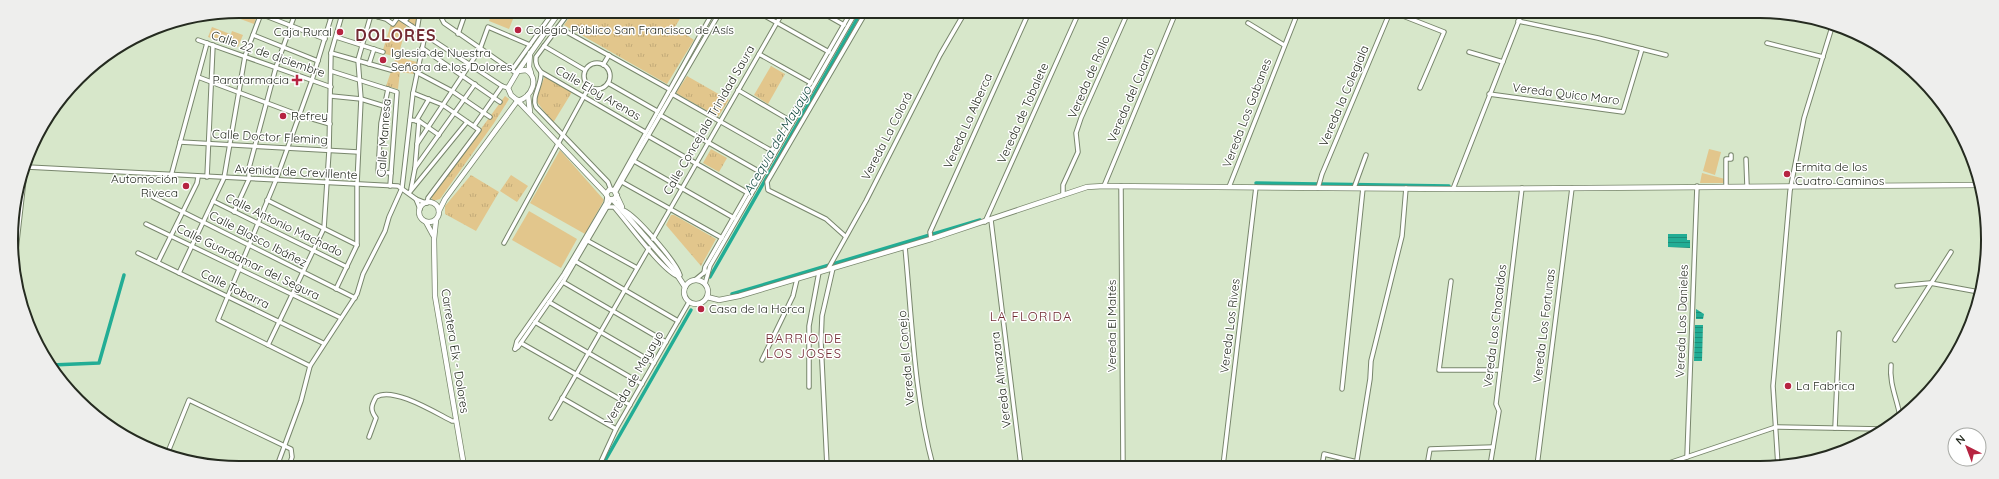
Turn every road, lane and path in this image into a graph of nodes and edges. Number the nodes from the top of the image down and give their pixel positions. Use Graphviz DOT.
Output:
graph roads {
  1 [pos="259,18"];
  2 [pos="274,18"];
  3 [pos="294,18"];
  4 [pos="331,18"];
  5 [pos="341,18"];
  6 [pos="370,18"];
  7 [pos="382,18"];
  8 [pos="397,18"];
  9 [pos="400,18"];
  10 [pos="407,18"];
  11 [pos="419,18"];
  12 [pos="442,18"];
  13 [pos="464,18"];
  14 [pos="549,18"];
  15 [pos="555,18"];
  16 [pos="565,18"];
  17 [pos="710,18"];
  18 [pos="716,18"];
  19 [pos="769,18"];
  20 [pos="779,18"];
  21 [pos="832,18"];
  22 [pos="847,18"];
  23 [pos="853,18"];
  24 [pos="863,18"];
  25 [pos="962,18"];
  26 [pos="1026,18"];
  27 [pos="1076,18"];
  28 [pos="1125,18"];
  29 [pos="1174,18"];
  30 [pos="1295,18"];
  31 [pos="1388,18"];
  32 [pos="1407,18"];
  33 [pos="1520,18"];
  34 [pos="405,21"];
  35 [pos="1518,21"];
  36 [pos="777,22"];
  37 [pos="1248,23"];
  38 [pos="843,24"];
  39 [pos="291,26"];
  40 [pos="558,27"];
  41 [pos="848,27"];
  42 [pos="417,30"];
  43 [pos="1831,30"];
  44 [pos="458,34"];
  45 [pos="253,35"];
  46 [pos="425,35"];
  47 [pos="336,37"];
  48 [pos="325,39"];
  49 [pos="198,40"];
  50 [pos="207,43"];
  51 [pos="1767,43"];
  52 [pos="214,45"];
  53 [pos="362,45"];
  54 [pos="530,45"];
  55 [pos="1284,45"];
  56 [pos="544,46"];
  57 [pos="283,47"];
  58 [pos="422,48"];
  59 [pos="374,49"];
  60 [pos="480,49"];
  61 [pos="1642,49"];
  62 [pos="531,51"];
  63 [pos="383,52"];
  64 [pos="830,52"];
  65 [pos="1469,52"];
  66 [pos="331,53"];
  67 [pos="759,54"];
  68 [pos="609,55"];
  69 [pos="1666,55"];
  70 [pos="245,56"];
  71 [pos="1823,57"];
  72 [pos="358,60"];
  73 [pos="318,61"];
  74 [pos="1503,62"];
  75 [pos="369,64"];
  76 [pos="469,64"];
  77 [pos="603,65"];
  78 [pos="276,67"];
  79 [pos="391,70"];
  80 [pos="585,70"];
  81 [pos="331,71"];
  82 [pos="515,71"];
  83 [pos="416,72"];
  84 [pos="541,72"];
  85 [pos="531,73"];
  86 [pos="461,75"];
  87 [pos="198,77"];
  88 [pos="312,80"];
  89 [pos="360,80"];
  90 [pos="211,82"];
  91 [pos="608,83"];
  92 [pos="475,84"];
  93 [pos="812,84"];
  94 [pos="502,86"];
  95 [pos="331,87"];
  96 [pos="590,87"];
  97 [pos="508,88"];
  98 [pos="1420,88"];
  99 [pos="388,89"];
  100 [pos="669,89"];
  101 [pos="738,90"];
  102 [pos="452,91"];
  103 [pos="239,93"];
  104 [pos="413,93"];
  105 [pos="528,94"];
  106 [pos="672,94"];
  107 [pos="1489,94"];
  108 [pos="511,95"];
  109 [pos="331,96"];
  110 [pos="584,97"];
  111 [pos="494,98"];
  112 [pos="361,99"];
  113 [pos="429,99"];
  114 [pos="464,99"];
  115 [pos="518,100"];
  116 [pos="500,102"];
  117 [pos="266,103"];
  118 [pos="443,105"];
  119 [pos="384,106"];
  120 [pos="510,109"];
  121 [pos="657,111"];
  122 [pos="484,112"];
  123 [pos="530,112"];
  124 [pos="455,113"];
  125 [pos="299,115"];
  126 [pos="660,115"];
  127 [pos="490,117"];
  128 [pos="410,120"];
  129 [pos="417,121"];
  130 [pos="791,121"];
  131 [pos="467,122"];
  132 [pos="720,122"];
  133 [pos="330,124"];
  134 [pos="427,126"];
  135 [pos="474,126"];
  136 [pos="645,132"];
  137 [pos="439,135"];
  138 [pos="563,135"];
  139 [pos="648,136"];
  140 [pos="180,142"];
  141 [pos="559,142"];
  142 [pos="708,142"];
  143 [pos="208,144"];
  144 [pos="416,144"];
  145 [pos="230,145"];
  146 [pos="255,146"];
  147 [pos="287,148"];
  148 [pos="329,151"];
  149 [pos="358,152"];
  150 [pos="773,152"];
  151 [pos="1366,155"];
  152 [pos="1731,155"];
  153 [pos="1746,159"];
  154 [pos="634,160"];
  155 [pos="696,164"];
  156 [pos="30,167"];
  157 [pos="415,168"];
  158 [pos="391,173"];
  159 [pos="761,173"];
  160 [pos="171,176"];
  161 [pos="198,177"];
  162 [pos="207,177"];
  163 [pos="224,178"];
  164 [pos="249,179"];
  165 [pos="276,180"];
  166 [pos="327,182"];
  167 [pos="622,182"];
  168 [pos="357,184"];
  169 [pos="1318,185"];
  170 [pos="1974,185"];
  171 [pos="390,186"];
  172 [pos="1104,186"];
  173 [pos="1121,186"];
  174 [pos="1355,186"];
  175 [pos="1697,186"];
  176 [pos="1726,186"];
  177 [pos="1747,186"];
  178 [pos="1792,186"];
  179 [pos="1229,187"];
  180 [pos="402,188"];
  181 [pos="682,188"];
  182 [pos="1256,188"];
  183 [pos="1363,188"];
  184 [pos="1406,188"];
  185 [pos="1453,188"];
  186 [pos="1522,188"];
  187 [pos="1572,188"];
  188 [pos="409,193"];
  189 [pos="610,194"];
  190 [pos="749,194"];
  191 [pos="22,195"];
  192 [pos="1063,195"];
  193 [pos="153,197"];
  194 [pos="416,199"];
  195 [pos="445,199"];
  196 [pos="267,200"];
  197 [pos="213,201"];
  198 [pos="427,203"];
  199 [pos="434,204"];
  200 [pos="607,207"];
  201 [pos="420,209"];
  202 [pos="670,209"];
  203 [pos="439,211"];
  204 [pos="183,212"];
  205 [pos="234,212"];
  206 [pos="623,212"];
  207 [pos="735,218"];
  208 [pos="436,220"];
  209 [pos="991,220"];
  210 [pos="203,222"];
  211 [pos="426,222"];
  212 [pos="984,222"];
  213 [pos="258,223"];
  214 [pos="146,224"];
  215 [pos="324,228"];
  216 [pos="18,232"];
  217 [pos="171,236"];
  218 [pos="845,236"];
  219 [pos="434,239"];
  220 [pos="653,239"];
  221 [pos="723,239"];
  222 [pos="931,239"];
  223 [pos="588,241"];
  224 [pos="504,242"];
  225 [pos="357,245"];
  226 [pos="192,246"];
  227 [pos="248,246"];
  228 [pos="905,247"];
  229 [pos="648,248"];
  230 [pos="314,251"];
  231 [pos="1951,252"];
  232 [pos="138,253"];
  233 [pos="158,262"];
  234 [pos="575,262"];
  235 [pos="710,266"];
  236 [pos="347,267"];
  237 [pos="830,267"];
  238 [pos="637,268"];
  239 [pos="239,269"];
  240 [pos="819,272"];
  241 [pos="179,273"];
  242 [pos="303,273"];
  243 [pos="704,273"];
  244 [pos="679,276"];
  245 [pos="796,279"];
  246 [pos="694,281"];
  247 [pos="1451,281"];
  248 [pos="563,282"];
  249 [pos="1930,283"];
  250 [pos="705,284"];
  251 [pos="1897,286"];
  252 [pos="685,287"];
  253 [pos="336,289"];
  254 [pos="624,290"];
  255 [pos="1975,291"];
  256 [pos="293,295"];
  257 [pos="227,296"];
  258 [pos="707,297"];
  259 [pos="355,298"];
  260 [pos="549,302"];
  261 [pos="689,302"];
  262 [pos="612,311"];
  263 [pos="341,318"];
  264 [pos="678,320"];
  265 [pos="280,322"];
  266 [pos="535,322"];
  267 [pos="600,332"];
  268 [pos="1839,333"];
  269 [pos="1895,340"];
  270 [pos="666,342"];
  271 [pos="521,343"];
  272 [pos="324,344"];
  273 [pos="268,345"];
  274 [pos="588,353"];
  275 [pos="762,360"];
  276 [pos="654,363"];
  277 [pos="1891,365"];
  278 [pos="310,366"];
  279 [pos="1500,370"];
  280 [pos="576,375"];
  281 [pos="642,384"];
  282 [pos="809,387"];
  283 [pos="1342,389"];
  284 [pos="562,398"];
  285 [pos="630,405"];
  286 [pos="1899,412"];
  287 [pos="551,418"];
  288 [pos="456,421"];
  289 [pos="1774,428"];
  290 [pos="1835,428"];
  291 [pos="616,429"];
  292 [pos="1874,429"];
  293 [pos="369,437"];
  294 [pos="284,446"];
  295 [pos="1493,447"];
  296 [pos="169,449"];
  297 [pos="1687,457"];
  298 [pos="279,461"];
  299 [pos="291,461"];
  300 [pos="463,461"];
  301 [pos="601,461"];
  302 [pos="827,461"];
  303 [pos="932,461"];
  304 [pos="1021,461"];
  305 [pos="1122,461"];
  306 [pos="1224,461"];
  307 [pos="1323,461"];
  308 [pos="1346,461"];
  309 [pos="1356,461"];
  310 [pos="1428,461"];
  311 [pos="1491,461"];
  312 [pos="1538,461"];
  313 [pos="1675,461"];
  314 [pos="1777,461"];
  1 -- 45 [label="street"];
  2 -- 39 [label="street"];
  3 -- 39 [label="street"];
  4 -- 48 [label="street"];
  5 -- 47 [label="street"];
  6 -- 53 [label="street"];
  7 -- 8 [label="street"];
  9 -- 34 [label="street"];
  10 -- 34 [label="street"];
  11 -- 42 [label="street"];
  12 -- 44 [label="street"];
  13 -- 44 [label="street"];
  14 -- 54 [label="street"];
  15 -- 62 [label="main road"];
  16 -- 40 [label="street"];
  17 -- 100 [label="street"];
  18 -- 106 [label="street"];
  19 -- 36 [label="street"];
  20 -- 36 [label="street, Calle Concejala Trinidad Saura"];
  21 -- 38 [label="street"];
  22 -- 38 [label="street"];
  23 -- 41 [label="street"];
  24 -- 218 [label="street"];
  25 -- 218 [label="street, Vereda La Colorá"];
  26 -- 222 [label="street, Vereda La Alberca"];
  27 -- 212 [label="street, Vereda de Tobalete"];
  28 -- 192 [label="street, Vereda de Rollo"];
  29 -- 172 [label="street, Vereda del Cuarto"];
  30 -- 55 [label="street, Vereda Los Gabanes"];
  31 -- 169 [label="street, Vereda la Colegiala"];
  32 -- 98 [label="street"];
  33 -- 35 [label="street, Vereda Quico Maro"];
  34 -- 42 [label="street"];
  35 -- 61 [label="street"];
  35 -- 74 [label="street, Vereda Quico Maro"];
  36 -- 64 [label="street"];
  36 -- 67 [label="street, Calle Concejala Trinidad Saura"];
  37 -- 55 [label="street"];
  38 -- 41 [label="street"];
  38 -- 64 [label="street"];
  39 -- 48 [label="street"];
  39 -- 57 [label="street"];
  40 -- 56 [label="street"];
  40 -- 68 [label="street"];
  41 -- 64 [label="street"];
  42 -- 46 [label="street"];
  43 -- 71 [label="street"];
  44 -- 60 [label="street"];
  45 -- 57 [label="street"];
  45 -- 70 [label="street"];
  46 -- 58 [label="street"];
  46 -- 76 [label="street"];
  47 -- 53 [label="street"];
  47 -- 66 [label="street"];
  48 -- 73 [label="street"];
  49 -- 50 [label="street, Calle 22 de diciembre"];
  50 -- 52 [label="street, Calle 22 de diciembre"];
  50 -- 87 [label="street"];
  51 -- 71 [label="street"];
  52 -- 70 [label="street, Calle 22 de diciembre"];
  52 -- 90 [label="street"];
  53 -- 59 [label="street"];
  53 -- 72 [label="street"];
  54 -- 60 [label="street"];
  54 -- 82 [label="street"];
  55 -- 179 [label="street, Vereda Los Gabanes"];
  56 -- 80 [label="street"];
  56 -- 84 [label="street"];
  57 -- 73 [label="street"];
  57 -- 78 [label="street"];
  58 -- 83 [label="street"];
  58 -- 86 [label="street"];
  59 -- 63 [label="street"];
  59 -- 75 [label="street"];
  60 -- 76 [label="street"];
  60 -- 82 [label="street"];
  61 -- 69 [label="street"];
  61 -- 107 [label="street, Vereda Quico Maro"];
  62 -- 82 [label="main road"];
  62 -- 85 [label="main road"];
  64 -- 93 [label="street"];
  65 -- 74 [label="street"];
  66 -- 72 [label="street"];
  66 -- 81 [label="street"];
  67 -- 93 [label="street"];
  67 -- 101 [label="street, Calle Concejala Trinidad Saura"];
  68 -- 77 [label="street"];
  68 -- 100 [label="street"];
  70 -- 78 [label="street, Calle 22 de diciembre"];
  70 -- 103 [label="street"];
  71 -- 178 [label="street"];
  72 -- 75 [label="street"];
  72 -- 89 [label="street"];
  73 -- 88 [label="street"];
  74 -- 107 [label="street, Vereda Quico Maro"];
  75 -- 79 [label="street"];
  76 -- 86 [label="street"];
  76 -- 94 [label="street"];
  77 -- 80 [label="street"];
  77 -- 91 [label="street"];
  78 -- 88 [label="street, Calle 22 de diciembre"];
  78 -- 117 [label="street"];
  80 -- 96 [label="street"];
  81 -- 89 [label="street"];
  81 -- 95 [label="street"];
  82 -- 85 [label="main road"];
  82 -- 97 [label="main road"];
  83 -- 102 [label="street"];
  83 -- 104 [label="street"];
  84 -- 110 [label="street, Calle Eloy Arenas"];
  84 -- 138 [label="street"];
  85 -- 105 [label="main road"];
  86 -- 92 [label="street"];
  86 -- 102 [label="street"];
  87 -- 90 [label="street"];
  87 -- 140 [label="street"];
  88 -- 95 [label="street, Calle 22 de diciembre"];
  88 -- 125 [label="street"];
  89 -- 99 [label="street"];
  89 -- 112 [label="street"];
  90 -- 103 [label="street"];
  90 -- 143 [label="street"];
  91 -- 96 [label="street"];
  91 -- 121 [label="street"];
  92 -- 111 [label="street"];
  92 -- 114 [label="street"];
  93 -- 130 [label="street"];
  94 -- 97 [label="street"];
  94 -- 111 [label="street"];
  95 -- 109 [label="street"];
  96 -- 110 [label="street"];
  97 -- 108 [label="main road"];
  99 -- 119 [label="street"];
  99 -- 158 [label="street, Calle Manresa"];
  100 -- 121 [label="street"];
  101 -- 130 [label="street"];
  101 -- 132 [label="street, Calle Concejala Trinidad Saura"];
  102 -- 114 [label="street"];
  102 -- 118 [label="street"];
  103 -- 117 [label="street"];
  103 -- 145 [label="street"];
  104 -- 113 [label="street"];
  104 -- 128 [label="street"];
  105 -- 115 [label="main road"];
  105 -- 123 [label="main road"];
  106 -- 126 [label="street"];
  106 -- 132 [label="street"];
  107 -- 185 [label="street, Vereda Quico Maro"];
  108 -- 115 [label="main road"];
  108 -- 120 [label="main road"];
  109 -- 112 [label="street"];
  109 -- 133 [label="street"];
  110 -- 136 [label="street, Calle Eloy Arenas"];
  110 -- 138 [label="street"];
  111 -- 116 [label="street"];
  111 -- 122 [label="street"];
  112 -- 119 [label="street"];
  112 -- 149 [label="street"];
  113 -- 118 [label="street"];
  113 -- 129 [label="street"];
  114 -- 122 [label="street"];
  114 -- 124 [label="street"];
  115 -- 120 [label="main road"];
  115 -- 123 [label="main road"];
  117 -- 125 [label="street"];
  117 -- 146 [label="street"];
  118 -- 124 [label="street"];
  118 -- 134 [label="street"];
  119 -- 158 [label="street"];
  120 -- 195 [label="main road"];
  121 -- 136 [label="street"];
  122 -- 127 [label="street"];
  122 -- 135 [label="street"];
  123 -- 141 [label="main road"];
  124 -- 131 [label="street"];
  124 -- 137 [label="street"];
  125 -- 133 [label="street"];
  125 -- 147 [label="street"];
  126 -- 139 [label="street"];
  126 -- 142 [label="street"];
  128 -- 129 [label="street"];
  128 -- 180 [label="street"];
  129 -- 134 [label="street"];
  129 -- 144 [label="street"];
  130 -- 150 [label="street"];
  131 -- 135 [label="street"];
  131 -- 188 [label="street"];
  132 -- 142 [label="street, Calle Concejala Trinidad Saura"];
  132 -- 150 [label="street"];
  133 -- 148 [label="street"];
  134 -- 137 [label="street"];
  134 -- 144 [label="street"];
  135 -- 198 [label="street"];
  136 -- 189 [label="street"];
  137 -- 157 [label="street"];
  138 -- 141 [label="street"];
  138 -- 189 [label="street"];
  139 -- 154 [label="street"];
  139 -- 155 [label="street, Calle Eloy Arenas"];
  140 -- 143 [label="street, Calle Doctor Fleming"];
  140 -- 160 [label="street"];
  141 -- 189 [label="main road"];
  141 -- 224 [label="street"];
  142 -- 155 [label="street, Calle Concejala Trinidad Saura"];
  142 -- 159 [label="street"];
  143 -- 145 [label="street, Calle Doctor Fleming"];
  143 -- 162 [label="street"];
  144 -- 157 [label="street"];
  145 -- 146 [label="street, Calle Doctor Fleming"];
  145 -- 163 [label="street"];
  146 -- 147 [label="street, Calle Doctor Fleming"];
  146 -- 164 [label="street"];
  147 -- 148 [label="street, Calle Doctor Fleming"];
  147 -- 165 [label="street"];
  148 -- 149 [label="street, Calle Doctor Fleming"];
  148 -- 166 [label="street"];
  149 -- 168 [label="street"];
  150 -- 159 [label="street"];
  151 -- 174 [label="street"];
  152 -- 176 [label="street"];
  153 -- 177 [label="street"];
  154 -- 167 [label="street"];
  154 -- 181 [label="street"];
  155 -- 181 [label="street, Calle Concejala Trinidad Saura"];
  155 -- 190 [label="street, Calle Eloy Arenas"];
  156 -- 160 [label="street, Avenida de Crevillente"];
  157 -- 188 [label="street"];
  158 -- 171 [label="street, Calle Manresa"];
  159 -- 190 [label="street"];
  160 -- 161 [label="street, Avenida de Crevillente"];
  161 -- 162 [label="street, Avenida de Crevillente"];
  161 -- 204 [label="street"];
  162 -- 163 [label="street, Avenida de Crevillente"];
  163 -- 164 [label="street, Avenida de Crevillente"];
  163 -- 197 [label="street"];
  164 -- 165 [label="street, Avenida de Crevillente"];
  164 -- 205 [label="street"];
  165 -- 166 [label="street, Avenida de Crevillente"];
  165 -- 196 [label="street"];
  166 -- 168 [label="street, Avenida de Crevillente"];
  166 -- 215 [label="street"];
  167 -- 189 [label="street"];
  167 -- 202 [label="street"];
  168 -- 171 [label="street, Avenida de Crevillente"];
  168 -- 225 [label="street"];
  169 -- 174 [label="main road"];
  169 -- 182 [label="main road"];
  170 -- 178 [label="main road"];
  171 -- 180 [label="street, Avenida de Crevillente"];
  172 -- 173 [label="main road"];
  172 -- 192 [label="main road"];
  173 -- 179 [label="main road"];
  173 -- 305 [label="street, Vereda El Maltés"];
  174 -- 183 [label="main road"];
  175 -- 176 [label="main road"];
  175 -- 187 [label="main road"];
  175 -- 297 [label="street, Vereda Los Danieles"];
  176 -- 177 [label="main road"];
  177 -- 178 [label="main road"];
  178 -- 289 [label="street"];
  179 -- 182 [label="main road"];
  180 -- 188 [label="street, Avenida de Crevillente"];
  180 -- 259 [label="street"];
  181 -- 202 [label="street, Calle Concejala Trinidad Saura"];
  181 -- 207 [label="street"];
  182 -- 306 [label="street, Vereda Los Rives"];
  183 -- 184 [label="main road"];
  183 -- 283 [label="street"];
  184 -- 185 [label="main road"];
  184 -- 309 [label="street"];
  185 -- 186 [label="main road"];
  186 -- 187 [label="main road"];
  186 -- 279 [label="street, Vereda Los Chacaldos"];
  187 -- 312 [label="street, Vereda Los Fortunas"];
  188 -- 194 [label="street, Avenida de Crevillente"];
  189 -- 200 [label="street"];
  189 -- 206 [label="main road"];
  189 -- 271 [label="street"];
  190 -- 207 [label="street"];
  191 -- 216 [label="street"];
  192 -- 209 [label="main road"];
  193 -- 204 [label="street, Calle Blasco Ibáñez"];
  194 -- 198 [label="street, Avenida de Crevillente"];
  194 -- 201 [label="street, Avenida de Crevillente"];
  195 -- 199 [label="main road"];
  195 -- 203 [label="main road"];
  196 -- 213 [label="street"];
  196 -- 215 [label="street"];
  197 -- 205 [label="street, Calle Antonio Machado"];
  197 -- 210 [label="street"];
  198 -- 199 [label="main road"];
  198 -- 201 [label="main road"];
  199 -- 203 [label="main road"];
  200 -- 206 [label="street"];
  200 -- 223 [label="street"];
  201 -- 211 [label="main road"];
  202 -- 220 [label="street, Calle Concejala Trinidad Saura"];
  202 -- 221 [label="street"];
  203 -- 208 [label="main road"];
  204 -- 210 [label="street, Calle Blasco Ibáñez"];
  204 -- 217 [label="street"];
  205 -- 213 [label="street, Calle Antonio Machado"];
  206 -- 220 [label="street"];
  206 -- 229 [label="street"];
  206 -- 244 [label="main road"];
  207 -- 221 [label="street"];
  208 -- 211 [label="main road"];
  208 -- 219 [label="main road, Carretera Elx - Dolores"];
  209 -- 212 [label="main road"];
  209 -- 304 [label="street, Vereda Almazara"];
  210 -- 226 [label="street"];
  210 -- 227 [label="street, Calle Blasco Ibáñez"];
  211 -- 219 [label="main road, Carretera Elx - Dolores"];
  212 -- 222 [label="main road"];
  213 -- 227 [label="street"];
  213 -- 230 [label="street, Calle Antonio Machado"];
  214 -- 217 [label="street, Calle Guardamar del Segura"];
  215 -- 225 [label="street"];
  215 -- 230 [label="street"];
  217 -- 226 [label="street, Calle Guardamar del Segura"];
  217 -- 233 [label="street"];
  218 -- 237 [label="street, Vereda La Colorá"];
  219 -- 288 [label="main road, Carretera Elx - Dolores"];
  220 -- 244 [label="street"];
  221 -- 235 [label="street"];
  221 -- 243 [label="street"];
  222 -- 228 [label="main road"];
  223 -- 234 [label="street"];
  223 -- 238 [label="street"];
  225 -- 236 [label="street"];
  226 -- 239 [label="street, Calle Guardamar del Segura"];
  226 -- 241 [label="street"];
  227 -- 239 [label="street"];
  227 -- 242 [label="street, Calle Blasco Ibáñez"];
  228 -- 237 [label="main road"];
  228 -- 303 [label="street, Vereda el Conejo"];
  229 -- 238 [label="street"];
  229 -- 244 [label="street"];
  230 -- 236 [label="street, Calle Antonio Machado"];
  230 -- 242 [label="street"];
  231 -- 249 [label="street"];
  232 -- 233 [label="street, Calle Tobarra"];
  233 -- 241 [label="street, Calle Tobarra"];
  234 -- 248 [label="street"];
  234 -- 254 [label="street"];
  235 -- 243 [label="street"];
  235 -- 250 [label="street"];
  236 -- 253 [label="street"];
  237 -- 240 [label="main road"];
  237 -- 302 [label="street, Vereda La Colorá"];
  238 -- 254 [label="street"];
  239 -- 256 [label="street, Calle Guardamar del Segura"];
  239 -- 257 [label="street"];
  240 -- 245 [label="main road"];
  240 -- 282 [label="street"];
  241 -- 257 [label="street, Calle Tobarra"];
  242 -- 253 [label="street, Calle Blasco Ibáñez"];
  242 -- 256 [label="street"];
  243 -- 246 [label="street"];
  244 -- 246 [label="main road"];
  244 -- 252 [label="main road"];
  245 -- 258 [label="main road"];
  245 -- 275 [label="street"];
  246 -- 250 [label="main road"];
  246 -- 252 [label="main road"];
  247 -- 279 [label="street"];
  248 -- 260 [label="street"];
  248 -- 262 [label="street"];
  249 -- 251 [label="street"];
  249 -- 255 [label="street"];
  249 -- 269 [label="street"];
  250 -- 258 [label="main road"];
  252 -- 261 [label="main road"];
  253 -- 259 [label="street, Calle Blasco Ibáñez"];
  254 -- 262 [label="street"];
  254 -- 264 [label="street"];
  256 -- 263 [label="street, Calle Guardamar del Segura"];
  256 -- 265 [label="street"];
  257 -- 265 [label="street, Calle Tobarra"];
  257 -- 273 [label="street"];
  258 -- 261 [label="main road"];
  259 -- 263 [label="street"];
  260 -- 266 [label="street"];
  260 -- 267 [label="street"];
  261 -- 264 [label="street, Vereda de Mayayo"];
  262 -- 267 [label="street"];
  262 -- 270 [label="street"];
  263 -- 272 [label="street"];
  264 -- 270 [label="street, Vereda de Mayayo"];
  265 -- 272 [label="street, Calle Tobarra"];
  265 -- 273 [label="street"];
  266 -- 271 [label="street"];
  266 -- 274 [label="street"];
  267 -- 274 [label="street"];
  267 -- 276 [label="street"];
  268 -- 290 [label="street"];
  270 -- 276 [label="street, Vereda de Mayayo"];
  271 -- 280 [label="street"];
  272 -- 278 [label="street"];
  273 -- 278 [label="street"];
  274 -- 280 [label="street"];
  274 -- 281 [label="street"];
  276 -- 281 [label="street, Vereda de Mayayo"];
  277 -- 286 [label="street"];
  278 -- 294 [label="street"];
  279 -- 295 [label="street, Vereda Los Chacaldos"];
  280 -- 284 [label="street"];
  280 -- 285 [label="street"];
  281 -- 285 [label="street, Vereda de Mayayo"];
  284 -- 287 [label="street"];
  284 -- 291 [label="street"];
  285 -- 291 [label="street, Vereda de Mayayo"];
  288 -- 293 [label="street"];
  288 -- 300 [label="main road, Carretera Elx - Dolores"];
  289 -- 290 [label="street"];
  289 -- 297 [label="street"];
  289 -- 314 [label="street"];
  290 -- 292 [label="street"];
  291 -- 301 [label="street, Vereda de Mayayo"];
  294 -- 296 [label="street"];
  294 -- 298 [label="street"];
  294 -- 299 [label="street"];
  295 -- 310 [label="street"];
  295 -- 311 [label="street, Vereda Los Chacaldos"];
  297 -- 313 [label="street"];
  307 -- 308 [label="street"];
}
